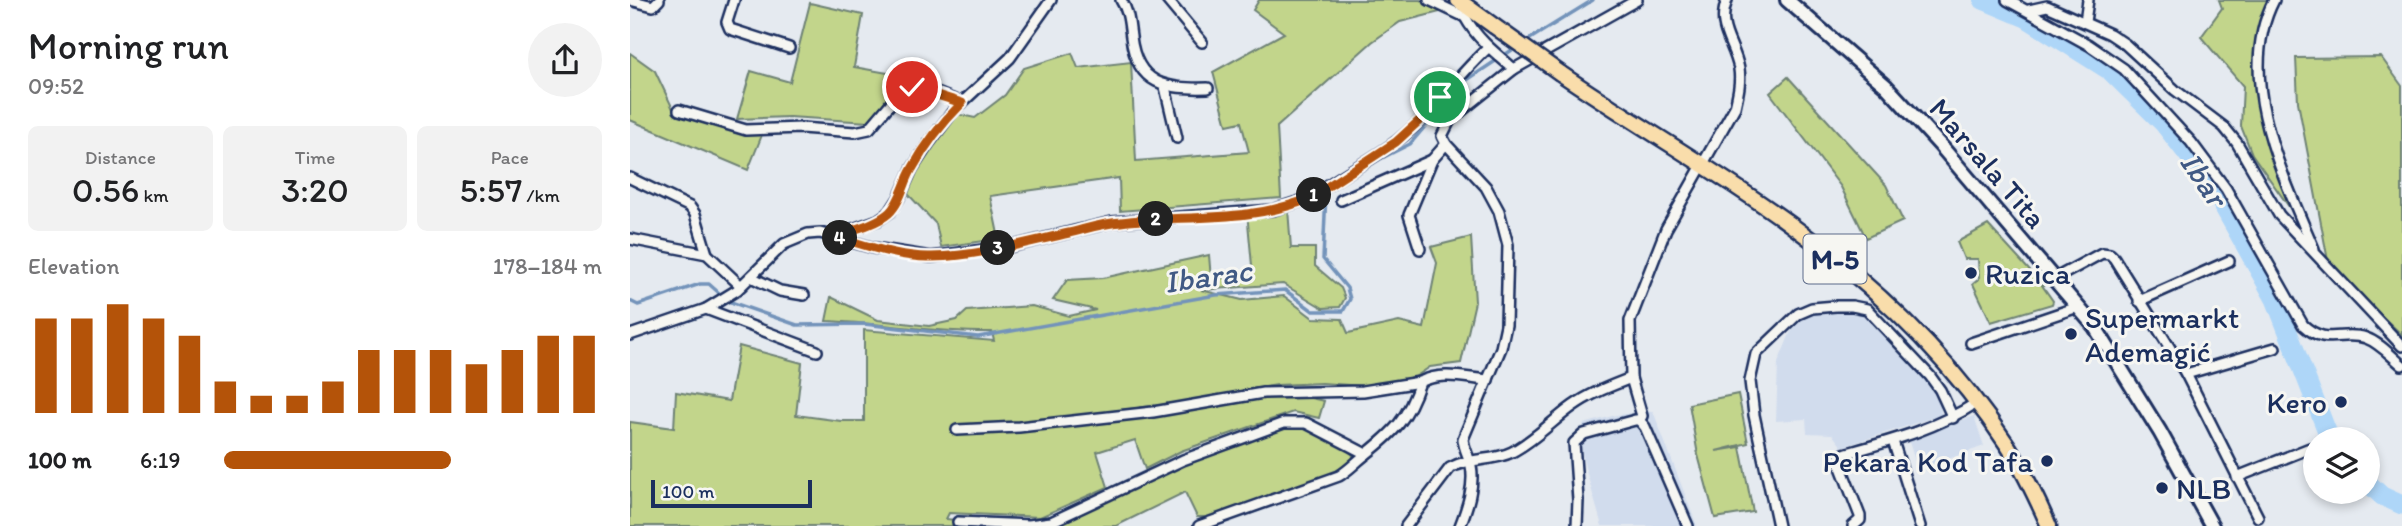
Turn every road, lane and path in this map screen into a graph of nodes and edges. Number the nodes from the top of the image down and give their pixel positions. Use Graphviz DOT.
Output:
graph roads {
  1 [pos="630,0"];
  2 [pos="659,0"];
  3 [pos="734,0"];
  4 [pos="1051,0"];
  5 [pos="1121,0"];
  6 [pos="1167,0"];
  7 [pos="1429,0"];
  8 [pos="1458,0"];
  9 [pos="1637,0"];
  10 [pos="1727,0"];
  11 [pos="1787,0"];
  12 [pos="2007,0"];
  13 [pos="2033,0"];
  14 [pos="2088,0"];
  15 [pos="2274,0"];
  16 [pos="2029,10"];
  17 [pos="1467,13"];
  18 [pos="2085,22"];
  19 [pos="1202,42"];
  20 [pos="789,48"];
  21 [pos="1492,51"];
  22 [pos="1510,66"];
  23 [pos="1165,87"];
  24 [pos="1208,88"];
  25 [pos="962,103"];
  26 [pos="679,110"];
  27 [pos="1177,138"];
  28 [pos="1446,144"];
  29 [pos="1432,160"];
  30 [pos="1700,165"];
  31 [pos="630,178"];
  32 [pos="1341,200"];
  33 [pos="834,236"];
  34 [pos="630,239"];
  35 [pos="1420,249"];
  36 [pos="707,254"];
  37 [pos="2317,256"];
  38 [pos="2229,261"];
  39 [pos="751,277"];
  40 [pos="2054,279"];
  41 [pos="739,288"];
  42 [pos="804,295"];
  43 [pos="2138,301"];
  44 [pos="2078,307"];
  45 [pos="706,309"];
  46 [pos="630,335"];
  47 [pos="1971,343"];
  48 [pos="2402,346"];
  49 [pos="2275,348"];
  50 [pos="817,351"];
  51 [pos="2402,365"];
  52 [pos="2186,374"];
  53 [pos="1631,378"];
  54 [pos="1488,380"];
  55 [pos="1420,382"];
  56 [pos="1976,403"];
  57 [pos="1953,418"];
  58 [pos="1639,421"];
  59 [pos="957,430"];
  60 [pos="1893,441"];
  61 [pos="2303,451"];
  62 [pos="1366,454"];
  63 [pos="1470,461"];
  64 [pos="2237,477"];
  65 [pos="2258,517"];
  66 [pos="958,522"];
  67 [pos="2045,522"];
  68 [pos="1199,526"];
  69 [pos="1406,526"];
  70 [pos="1460,526"];
  71 [pos="1577,526"];
  72 [pos="1688,526"];
  73 [pos="1778,526"];
  74 [pos="1853,526"];
  75 [pos="1920,526"];
  76 [pos="2212,526"];
  1 -- 2 [label="street"];
  3 -- 20 [label="street"];
  4 -- 25 [label="street"];
  5 -- 23 [label="street"];
  6 -- 19 [label="street"];
  7 -- 17 [label="street"];
  8 -- 17 [label="main road, M-5"];
  9 -- 22 [label="street"];
  10 -- 30 [label="street"];
  11 -- 40 [label="street, Marsala Tita"];
  12 -- 16 [label="street"];
  13 -- 16 [label="street"];
  14 -- 18 [label="street"];
  15 -- 37 [label="street"];
  16 -- 18 [label="street"];
  16 -- 51 [label="street"];
  17 -- 21 [label="street"];
  17 -- 30 [label="main road, M-5, bridge"];
  18 -- 37 [label="street"];
  21 -- 22 [label="street"];
  21 -- 33 [label="street"];
  22 -- 28 [label="street"];
  23 -- 24 [label="street"];
  23 -- 27 [label="street"];
  25 -- 26 [label="street"];
  25 -- 33 [label="street"];
  28 -- 29 [label="street"];
  28 -- 54 [label="street"];
  29 -- 32 [label="street"];
  29 -- 35 [label="street"];
  30 -- 53 [label="street"];
  30 -- 56 [label="main road, M-5"];
  31 -- 36 [label="street"];
  33 -- 39 [label="street"];
  34 -- 36 [label="street"];
  36 -- 41 [label="street"];
  37 -- 48 [label="street"];
  38 -- 43 [label="street"];
  39 -- 41 [label="street"];
  39 -- 42 [label="street"];
  40 -- 43 [label="street"];
  40 -- 44 [label="street, Marsala Tita"];
  41 -- 45 [label="street"];
  43 -- 52 [label="street"];
  44 -- 47 [label="street"];
  44 -- 76 [label="street, Marsala Tita"];
  45 -- 46 [label="street"];
  45 -- 50 [label="street"];
  49 -- 52 [label="street"];
  52 -- 64 [label="street"];
  53 -- 58 [label="street"];
  53 -- 63 [label="street"];
  54 -- 55 [label="street"];
  54 -- 63 [label="street"];
  55 -- 59 [label="street"];
  55 -- 62 [label="street"];
  56 -- 57 [label="street"];
  56 -- 67 [label="main road, M-5"];
  57 -- 60 [label="street"];
  57 -- 73 [label="street"];
  58 -- 71 [label="street"];
  58 -- 72 [label="street"];
  60 -- 74 [label="street"];
  60 -- 75 [label="street"];
  61 -- 64 [label="street"];
  62 -- 66 [label="street"];
  62 -- 68 [label="street"];
  63 -- 69 [label="street"];
  63 -- 70 [label="street"];
  64 -- 65 [label="street"];
}
